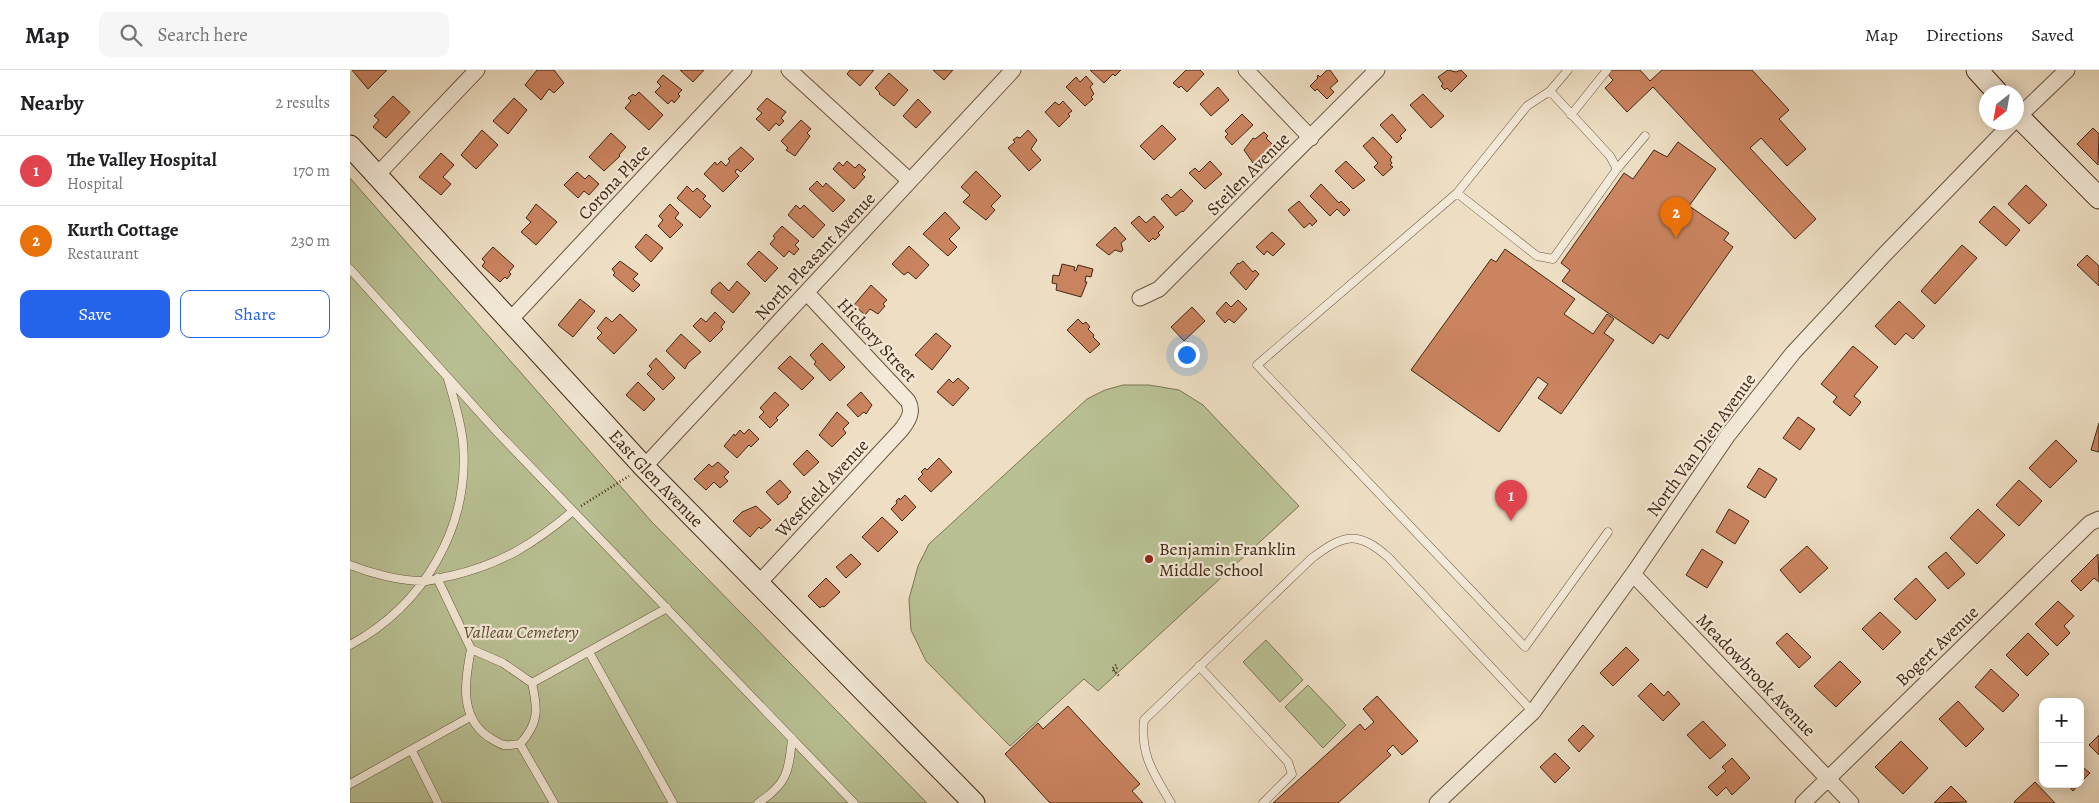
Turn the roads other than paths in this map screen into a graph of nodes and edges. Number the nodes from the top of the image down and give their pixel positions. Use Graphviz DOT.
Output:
graph roads {
  1 [pos="477,70"];
  2 [pos="744,70"];
  3 [pos="789,70"];
  4 [pos="1013,70"];
  5 [pos="1246,70"];
  6 [pos="1377,70"];
  7 [pos="1568,70"];
  8 [pos="1607,70"];
  9 [pos="1976,70"];
  10 [pos="2067,70"];
  11 [pos="1990,85"];
  12 [pos="1550,91"];
  13 [pos="2024,110"];
  14 [pos="1571,115"];
  15 [pos="2024,126"];
  16 [pos="2004,130"];
  17 [pos="1645,136"];
  18 [pos="1312,138"];
  19 [pos="350,146"];
  20 [pos="1617,169"];
  21 [pos="377,175"];
  22 [pos="910,181"];
  23 [pos="1457,193"];
  24 [pos="2099,198"];
  25 [pos="350,269"];
  26 [pos="807,293"];
  27 [pos="1140,298"];
  28 [pos="511,319"];
  29 [pos="448,377"];
  30 [pos="910,417"];
  31 [pos="644,467"];
  32 [pos="573,511"];
  33 [pos="2099,519"];
  34 [pos="1608,532"];
  35 [pos="350,564"];
  36 [pos="1633,574"];
  37 [pos="438,578"];
  38 [pos="425,581"];
  39 [pos="759,583"];
  40 [pos="667,608"];
  41 [pos="350,645"];
  42 [pos="470,649"];
  43 [pos="589,652"];
  44 [pos="1199,666"];
  45 [pos="532,683"];
  46 [pos="1533,712"];
  47 [pos="470,717"];
  48 [pos="792,738"];
  49 [pos="520,744"];
  50 [pos="412,751"];
  51 [pos="1828,778"];
  52 [pos="350,784"];
  53 [pos="438,803"];
  54 [pos="554,803"];
  55 [pos="672,803"];
  56 [pos="758,803"];
  57 [pos="854,803"];
  58 [pos="974,803"];
  59 [pos="1171,803"];
  60 [pos="1263,803"];
  61 [pos="1436,803"];
  62 [pos="1803,803"];
  63 [pos="1852,803"];
  1 -- 21 [label="street"];
  2 -- 28 [label="street, Corona Place"];
  3 -- 22 [label="street"];
  4 -- 22 [label="street, North Pleasant Avenue"];
  5 -- 18 [label="street"];
  6 -- 18 [label="street, Steilen Avenue"];
  7 -- 12 [label="lane"];
  8 -- 14 [label="lane"];
  9 -- 11 [label="street"];
  10 -- 13 [label="street, North Van Dien Avenue"];
  12 -- 14 [label="lane"];
  12 -- 23 [label="lane"];
  14 -- 20 [label="lane"];
  15 -- 24 [label="street"];
  16 -- 36 [label="street, North Van Dien Avenue"];
  17 -- 20 [label="lane"];
  18 -- 27 [label="street, Steilen Avenue"];
  19 -- 21 [label="street, East Glen Avenue"];
  20 -- 23 [label="lane"];
  21 -- 28 [label="street, East Glen Avenue"];
  22 -- 26 [label="street, North Pleasant Avenue"];
  23 -- 34 [label="lane"];
  25 -- 29 [label="lane"];
  26 -- 30 [label="street, Hickory Street"];
  26 -- 31 [label="street, North Pleasant Avenue"];
  28 -- 31 [label="street, East Glen Avenue"];
  29 -- 32 [label="lane"];
  29 -- 38 [label="lane"];
  30 -- 39 [label="street, Westfield Avenue"];
  31 -- 39 [label="street, East Glen Avenue"];
  32 -- 37 [label="lane"];
  32 -- 40 [label="lane"];
  33 -- 51 [label="street, Bogert Avenue"];
  35 -- 38 [label="lane"];
  36 -- 46 [label="street, North Van Dien Avenue"];
  36 -- 51 [label="street, Meadowbrook Avenue"];
  37 -- 38 [label="lane"];
  37 -- 42 [label="lane"];
  38 -- 41 [label="lane"];
  39 -- 58 [label="street, East Glen Avenue"];
  40 -- 43 [label="lane"];
  40 -- 48 [label="lane"];
  42 -- 45 [label="lane"];
  42 -- 47 [label="lane"];
  43 -- 45 [label="lane"];
  43 -- 55 [label="lane"];
  44 -- 46 [label="lane"];
  44 -- 59 [label="lane"];
  44 -- 60 [label="lane"];
  45 -- 49 [label="lane"];
  46 -- 61 [label="street, North Van Dien Avenue"];
  47 -- 49 [label="lane"];
  47 -- 50 [label="lane"];
  48 -- 56 [label="lane"];
  48 -- 57 [label="lane"];
  49 -- 54 [label="lane"];
  50 -- 52 [label="lane"];
  50 -- 53 [label="lane"];
  51 -- 62 [label="street, Bogert Avenue"];
  51 -- 63 [label="street, Meadowbrook Avenue"];
}
